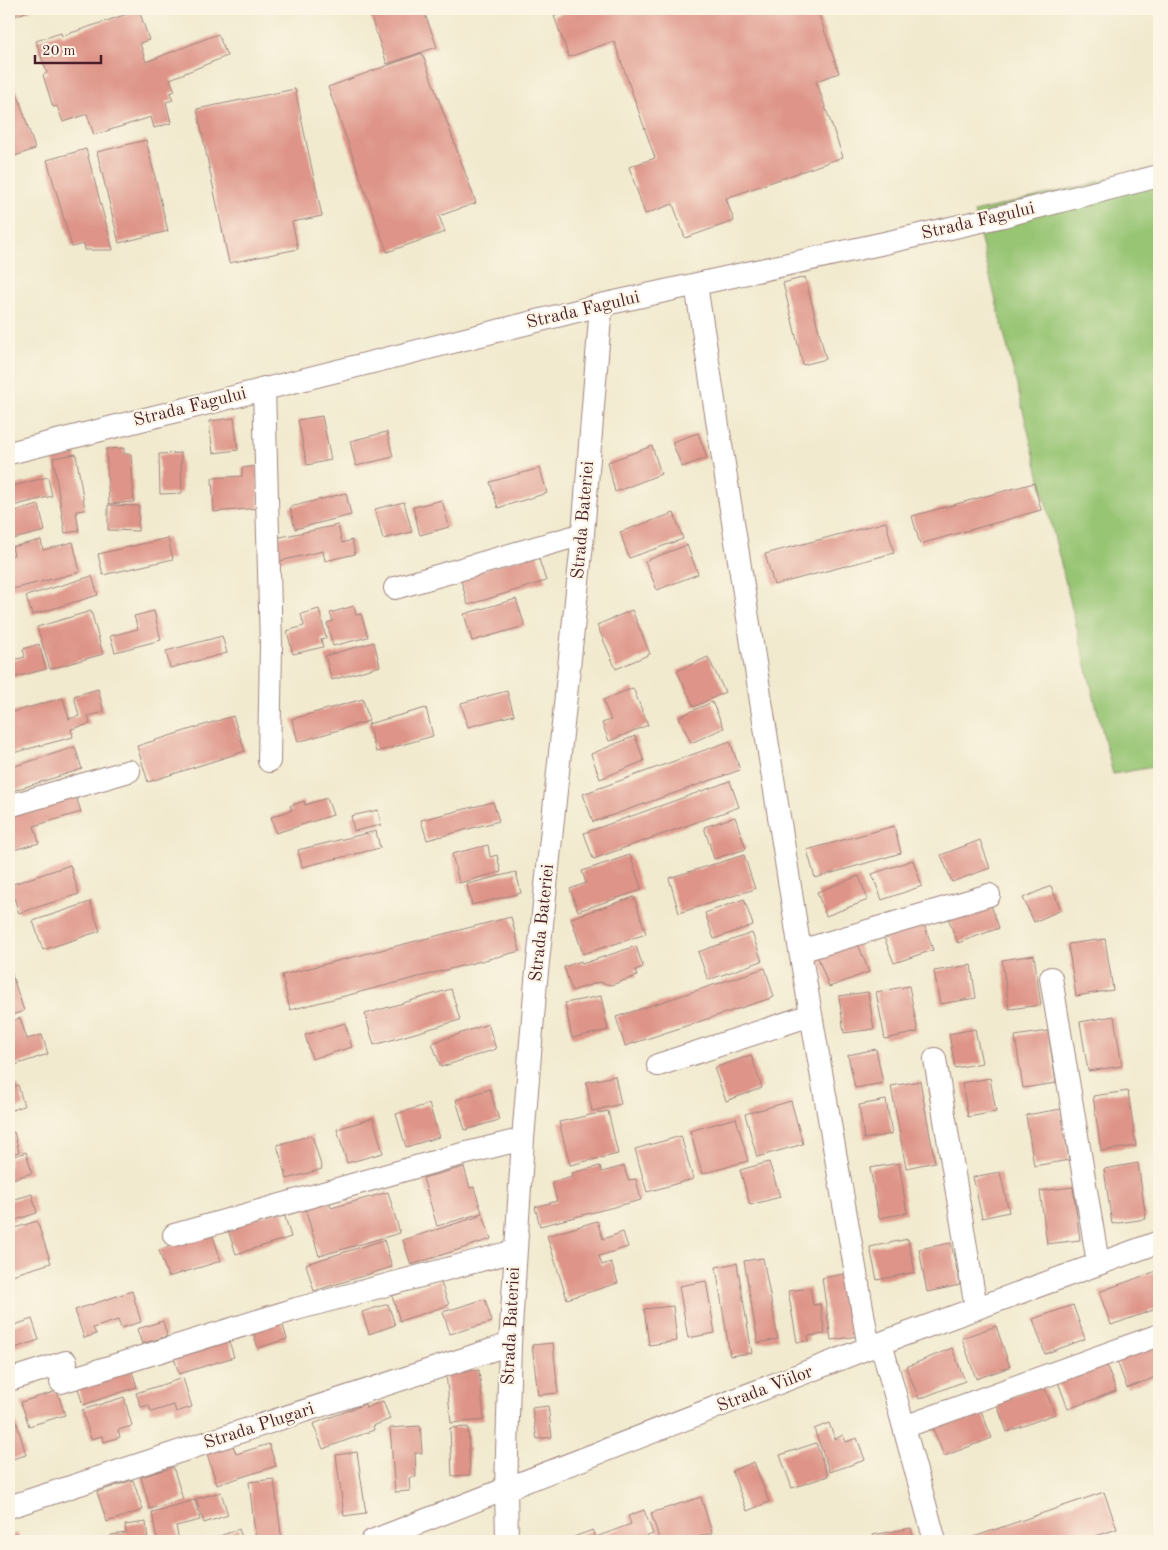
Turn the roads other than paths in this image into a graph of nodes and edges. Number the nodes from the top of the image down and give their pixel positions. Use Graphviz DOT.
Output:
graph roads {
  1 [pos="1159,176"];
  2 [pos="696,285"];
  3 [pos="601,305"];
  4 [pos="264,388"];
  5 [pos="9,453"];
  6 [pos="583,534"];
  7 [pos="396,588"];
  8 [pos="269,761"];
  9 [pos="129,771"];
  10 [pos="9,806"];
  11 [pos="989,895"];
  12 [pos="800,951"];
  13 [pos="1051,978"];
  14 [pos="812,1015"];
  15 [pos="935,1059"];
  16 [pos="658,1065"];
  17 [pos="523,1139"];
  18 [pos="174,1235"];
  19 [pos="1159,1242"];
  20 [pos="515,1251"];
  21 [pos="1098,1263"];
  22 [pos="976,1308"];
  23 [pos="1159,1335"];
  24 [pos="510,1344"];
  25 [pos="875,1346"];
  26 [pos="9,1380"];
  27 [pos="904,1427"];
  28 [pos="506,1489"];
  29 [pos="9,1507"];
  30 [pos="372,1541"];
  31 [pos="507,1541"];
  32 [pos="935,1541"];
  1 -- 2 [label="street, Strada Fagului"];
  2 -- 3 [label="street, Strada Fagului"];
  2 -- 12 [label="street"];
  3 -- 4 [label="street, Strada Fagului"];
  3 -- 6 [label="street, Strada Bateriei"];
  4 -- 5 [label="street, Strada Fagului"];
  4 -- 8 [label="street"];
  6 -- 7 [label="street"];
  6 -- 17 [label="street, Strada Bateriei"];
  9 -- 10 [label="street"];
  11 -- 12 [label="street"];
  12 -- 14 [label="street"];
  13 -- 21 [label="street"];
  14 -- 16 [label="street"];
  14 -- 25 [label="street"];
  15 -- 22 [label="street"];
  17 -- 18 [label="street"];
  17 -- 20 [label="street, Strada Bateriei"];
  19 -- 21 [label="street, Strada Viilor"];
  20 -- 24 [label="street, Strada Bateriei"];
  20 -- 26 [label="street"];
  21 -- 22 [label="street, Strada Viilor"];
  22 -- 25 [label="street, Strada Viilor"];
  23 -- 27 [label="street"];
  24 -- 28 [label="street, Strada Bateriei"];
  24 -- 29 [label="street, Strada Plugari"];
  25 -- 27 [label="street"];
  25 -- 28 [label="street, Strada Viilor"];
  27 -- 32 [label="street"];
  28 -- 30 [label="street, Strada Viilor"];
  28 -- 31 [label="street, Strada Bateriei"];
}
